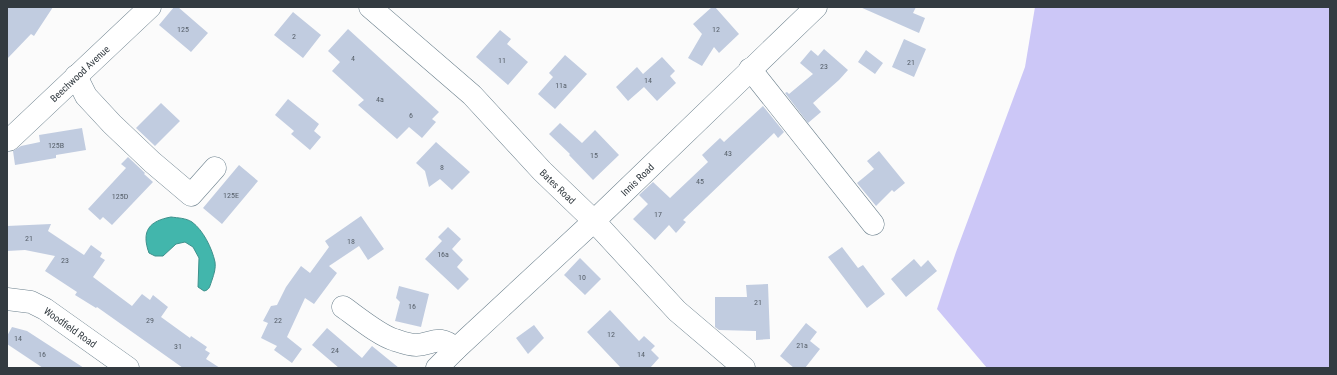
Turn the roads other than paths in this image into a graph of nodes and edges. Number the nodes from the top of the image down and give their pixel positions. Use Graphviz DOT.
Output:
graph roads {
  1 [pos="150,7"];
  2 [pos="370,7"];
  3 [pos="816,7"];
  4 [pos="750,69"];
  5 [pos="76,76"];
  6 [pos="10,140"];
  7 [pos="215,168"];
  8 [pos="594,221"];
  9 [pos="873,224"];
  10 [pos="7,299"];
  11 [pos="343,307"];
  12 [pos="456,349"];
  13 [pos="736,366"];
  14 [pos="128,368"];
  15 [pos="437,368"];
  1 -- 5 [label="street, Beechwood Avenue"];
  2 -- 8 [label="street, Bates Road"];
  3 -- 4 [label="street, Innis Road"];
  4 -- 8 [label="street, Innis Road"];
  4 -- 9 [label="street"];
  5 -- 6 [label="street, Beechwood Avenue"];
  5 -- 7 [label="street"];
  8 -- 12 [label="street, Innis Road"];
  8 -- 13 [label="street, Bates Road"];
  10 -- 14 [label="street, Woodfield Road"];
  11 -- 12 [label="street"];
  12 -- 15 [label="street, Innis Road"];
}
